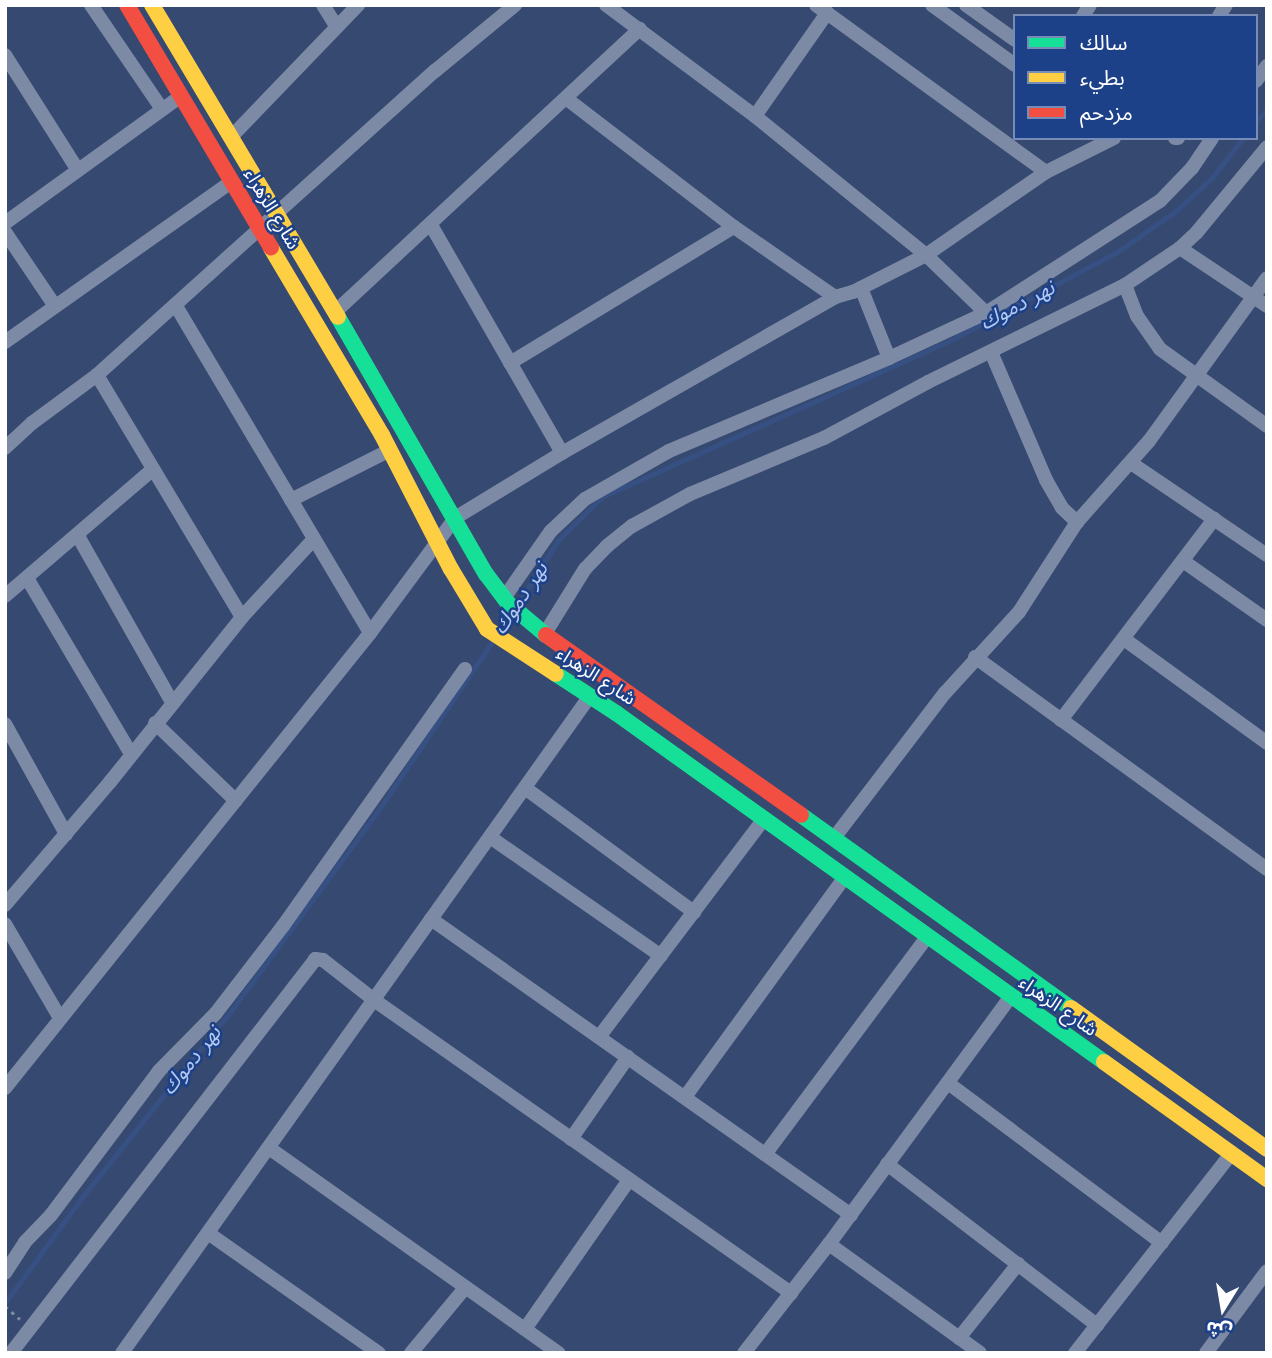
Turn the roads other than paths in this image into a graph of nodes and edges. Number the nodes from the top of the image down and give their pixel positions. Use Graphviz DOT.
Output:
graph roads {
  1 [pos="91,5"];
  2 [pos="127,5"];
  3 [pos="152,5"];
  4 [pos="323,5"];
  5 [pos="358,5"];
  6 [pos="515,5"];
  7 [pos="606,5"];
  8 [pos="932,5"];
  9 [pos="966,5"];
  10 [pos="821,9"];
  11 [pos="337,27"];
  12 [pos="640,29"];
  13 [pos="1013,39"];
  14 [pos="5,55"];
  15 [pos="1013,64"];
  16 [pos="180,97"];
  17 [pos="567,99"];
  18 [pos="162,109"];
  19 [pos="755,117"];
  20 [pos="232,136"];
  21 [pos="1110,140"];
  22 [pos="1211,140"];
  23 [pos="1267,147"];
  24 [pos="77,169"];
  25 [pos="1046,172"];
  26 [pos="231,182"];
  27 [pos="279,215"];
  28 [pos="5,223"];
  29 [pos="430,225"];
  30 [pos="734,227"];
  31 [pos="261,231"];
  32 [pos="5,232"];
  33 [pos="1180,248"];
  34 [pos="926,255"];
  35 [pos="1267,278"];
  36 [pos="1125,285"];
  37 [pos="861,288"];
  38 [pos="835,296"];
  39 [pos="1254,296"];
  40 [pos="55,306"];
  41 [pos="176,306"];
  42 [pos="1267,306"];
  43 [pos="335,312"];
  44 [pos="986,313"];
  45 [pos="5,342"];
  46 [pos="991,352"];
  47 [pos="889,358"];
  48 [pos="510,363"];
  49 [pos="97,375"];
  50 [pos="1198,377"];
  51 [pos="1267,426"];
  52 [pos="5,449"];
  53 [pos="390,450"];
  54 [pos="562,453"];
  55 [pos="1131,463"];
  56 [pos="153,469"];
  57 [pos="291,500"];
  58 [pos="455,518"];
  59 [pos="1214,519"];
  60 [pos="1077,522"];
  61 [pos="78,536"];
  62 [pos="314,539"];
  63 [pos="438,544"];
  64 [pos="1267,555"];
  65 [pos="1183,561"];
  66 [pos="27,578"];
  67 [pos="5,596"];
  68 [pos="506,601"];
  69 [pos="242,617"];
  70 [pos="1267,620"];
  71 [pos="540,632"];
  72 [pos="370,633"];
  73 [pos="1124,639"];
  74 [pos="975,657"];
  75 [pos="465,669"];
  76 [pos="590,696"];
  77 [pos="172,702"];
  78 [pos="1061,720"];
  79 [pos="155,723"];
  80 [pos="5,724"];
  81 [pos="1267,743"];
  82 [pos="131,754"];
  83 [pos="525,788"];
  84 [pos="236,801"];
  85 [pos="764,819"];
  86 [pos="66,834"];
  87 [pos="490,836"];
  88 [pos="834,838"];
  89 [pos="1265,863"];
  90 [pos="844,878"];
  91 [pos="5,905"];
  92 [pos="694,912"];
  93 [pos="431,919"];
  94 [pos="5,924"];
  95 [pos="968,936"];
  96 [pos="927,937"];
  97 [pos="991,952"];
  98 [pos="661,956"];
  99 [pos="954,957"];
  100 [pos="973,971"];
  101 [pos="1010,998"];
  102 [pos="374,1000"];
  103 [pos="60,1018"];
  104 [pos="599,1037"];
  105 [pos="628,1057"];
  106 [pos="948,1083"];
  107 [pos="5,1088"];
  108 [pos="685,1097"];
  109 [pos="571,1139"];
  110 [pos="269,1148"];
  111 [pos="1267,1149"];
  112 [pos="766,1153"];
  113 [pos="1231,1154"];
  114 [pos="887,1164"];
  115 [pos="1267,1179"];
  116 [pos="629,1180"];
  117 [pos="850,1215"];
  118 [pos="208,1233"];
  119 [pos="1162,1243"];
  120 [pos="829,1244"];
  121 [pos="1018,1264"];
  122 [pos="1267,1271"];
  123 [pos="5,1273"];
  124 [pos="465,1288"];
  125 [pos="791,1293"];
  126 [pos="1097,1325"];
  127 [pos="525,1329"];
  128 [pos="959,1338"];
  129 [pos="369,1350"];
  130 [pos="11,1353"];
  131 [pos="122,1353"];
  132 [pos="411,1353"];
  133 [pos="559,1353"];
  134 [pos="744,1353"];
  135 [pos="979,1353"];
  136 [pos="1075,1353"];
  137 [pos="1206,1353"];
  1 -- 18 [label="street"];
  2 -- 16 [label="main road, شارع الزهراء"];
  3 -- 20 [label="main road, شارع الزهراء"];
  4 -- 11 [label="street"];
  5 -- 11 [label="street"];
  6 -- 27 [label="street"];
  7 -- 12 [label="street"];
  8 -- 15 [label="street"];
  9 -- 13 [label="street"];
  10 -- 19 [label="street"];
  10 -- 25 [label="street"];
  11 -- 20 [label="street"];
  12 -- 17 [label="street"];
  12 -- 19 [label="street"];
  14 -- 24 [label="street"];
  16 -- 18 [label="street"];
  16 -- 26 [label="main road, شارع الزهراء"];
  17 -- 29 [label="street"];
  17 -- 30 [label="street"];
  18 -- 24 [label="street"];
  19 -- 34 [label="street"];
  20 -- 27 [label="main road, شارع الزهراء"];
  21 -- 25 [label="street"];
  22 -- 44 [label="street"];
  23 -- 33 [label="street"];
  24 -- 28 [label="street"];
  25 -- 34 [label="street"];
  26 -- 31 [label="main road, شارع الزهراء"];
  26 -- 40 [label="street"];
  27 -- 31 [label="street"];
  27 -- 43 [label="main road, شارع الزهراء"];
  29 -- 43 [label="street"];
  29 -- 48 [label="street"];
  30 -- 38 [label="street"];
  30 -- 48 [label="street"];
  31 -- 41 [label="street"];
  31 -- 53 [label="main road, شارع الزهراء"];
  32 -- 40 [label="street"];
  33 -- 36 [label="street"];
  33 -- 39 [label="street"];
  34 -- 37 [label="street"];
  34 -- 44 [label="street"];
  35 -- 39 [label="street"];
  36 -- 46 [label="street"];
  36 -- 50 [label="street"];
  37 -- 38 [label="street"];
  37 -- 47 [label="street"];
  38 -- 54 [label="street"];
  39 -- 42 [label="street"];
  39 -- 50 [label="street"];
  40 -- 45 [label="street"];
  41 -- 49 [label="street"];
  41 -- 57 [label="street"];
  43 -- 58 [label="main road, شارع الزهراء"];
  44 -- 47 [label="street"];
  46 -- 60 [label="street"];
  46 -- 71 [label="street"];
  47 -- 68 [label="street"];
  48 -- 54 [label="street"];
  49 -- 52 [label="street"];
  49 -- 56 [label="street"];
  50 -- 51 [label="street"];
  50 -- 55 [label="street"];
  53 -- 57 [label="street"];
  53 -- 63 [label="main road, شارع الزهراء"];
  54 -- 58 [label="street"];
  55 -- 59 [label="street"];
  55 -- 60 [label="street"];
  56 -- 61 [label="street"];
  56 -- 69 [label="street"];
  57 -- 62 [label="street"];
  58 -- 63 [label="street"];
  58 -- 68 [label="main road, شارع الزهراء"];
  59 -- 64 [label="street"];
  59 -- 65 [label="street"];
  60 -- 74 [label="street"];
  61 -- 66 [label="street"];
  61 -- 77 [label="street"];
  62 -- 69 [label="street"];
  62 -- 72 [label="street"];
  63 -- 72 [label="street"];
  63 -- 76 [label="main road, شارع الزهراء"];
  65 -- 70 [label="street"];
  65 -- 73 [label="street"];
  66 -- 67 [label="street"];
  66 -- 82 [label="street"];
  68 -- 71 [label="main road, شارع الزهراء"];
  69 -- 77 [label="street"];
  71 -- 88 [label="main road, شارع الزهراء"];
  72 -- 84 [label="street"];
  73 -- 78 [label="street"];
  73 -- 81 [label="street"];
  74 -- 78 [label="street"];
  74 -- 88 [label="street"];
  75 -- 123 [label="street"];
  76 -- 83 [label="street"];
  76 -- 85 [label="main road, شارع الزهراء"];
  77 -- 79 [label="street"];
  78 -- 89 [label="street"];
  79 -- 82 [label="street"];
  79 -- 84 [label="street"];
  80 -- 86 [label="street"];
  82 -- 86 [label="street"];
  83 -- 87 [label="street"];
  83 -- 92 [label="street"];
  84 -- 103 [label="street"];
  85 -- 90 [label="main road, شارع الزهراء"];
  85 -- 92 [label="street"];
  86 -- 91 [label="street"];
  87 -- 93 [label="street"];
  87 -- 98 [label="street"];
  88 -- 95 [label="main road, شارع الزهراء"];
  90 -- 96 [label="main road, شارع الزهراء"];
  90 -- 108 [label="street"];
  92 -- 98 [label="street"];
  93 -- 102 [label="street"];
  93 -- 104 [label="street"];
  94 -- 103 [label="street"];
  95 -- 97 [label="main road, شارع الزهراء"];
  95 -- 99 [label="main road"];
  96 -- 99 [label="main road, شارع الزهراء"];
  96 -- 112 [label="street"];
  97 -- 100 [label="main road"];
  97 -- 111 [label="main road, شارع الزهراء"];
  98 -- 104 [label="street"];
  99 -- 100 [label="main road, شارع الزهراء"];
  100 -- 101 [label="main road, شارع الزهراء"];
  101 -- 106 [label="street"];
  101 -- 113 [label="main road, شارع الزهراء"];
  102 -- 109 [label="street"];
  102 -- 110 [label="street"];
  102 -- 130 [label="street"];
  103 -- 107 [label="street"];
  104 -- 105 [label="street"];
  105 -- 108 [label="street"];
  105 -- 109 [label="street"];
  106 -- 114 [label="street"];
  106 -- 119 [label="street"];
  108 -- 112 [label="street"];
  109 -- 116 [label="street"];
  110 -- 118 [label="street"];
  110 -- 124 [label="street"];
  112 -- 117 [label="street"];
  113 -- 115 [label="main road, شارع الزهراء"];
  113 -- 119 [label="street"];
  114 -- 117 [label="street"];
  114 -- 121 [label="street"];
  116 -- 125 [label="street"];
  116 -- 127 [label="street"];
  117 -- 120 [label="street"];
  118 -- 129 [label="street"];
  118 -- 131 [label="street"];
  119 -- 126 [label="street"];
  120 -- 125 [label="street"];
  120 -- 128 [label="street"];
  121 -- 126 [label="street"];
  121 -- 128 [label="street"];
  122 -- 137 [label="street"];
  124 -- 127 [label="street"];
  124 -- 132 [label="street"];
  125 -- 134 [label="street"];
  126 -- 136 [label="street"];
  127 -- 133 [label="street"];
  128 -- 135 [label="street"];
}
